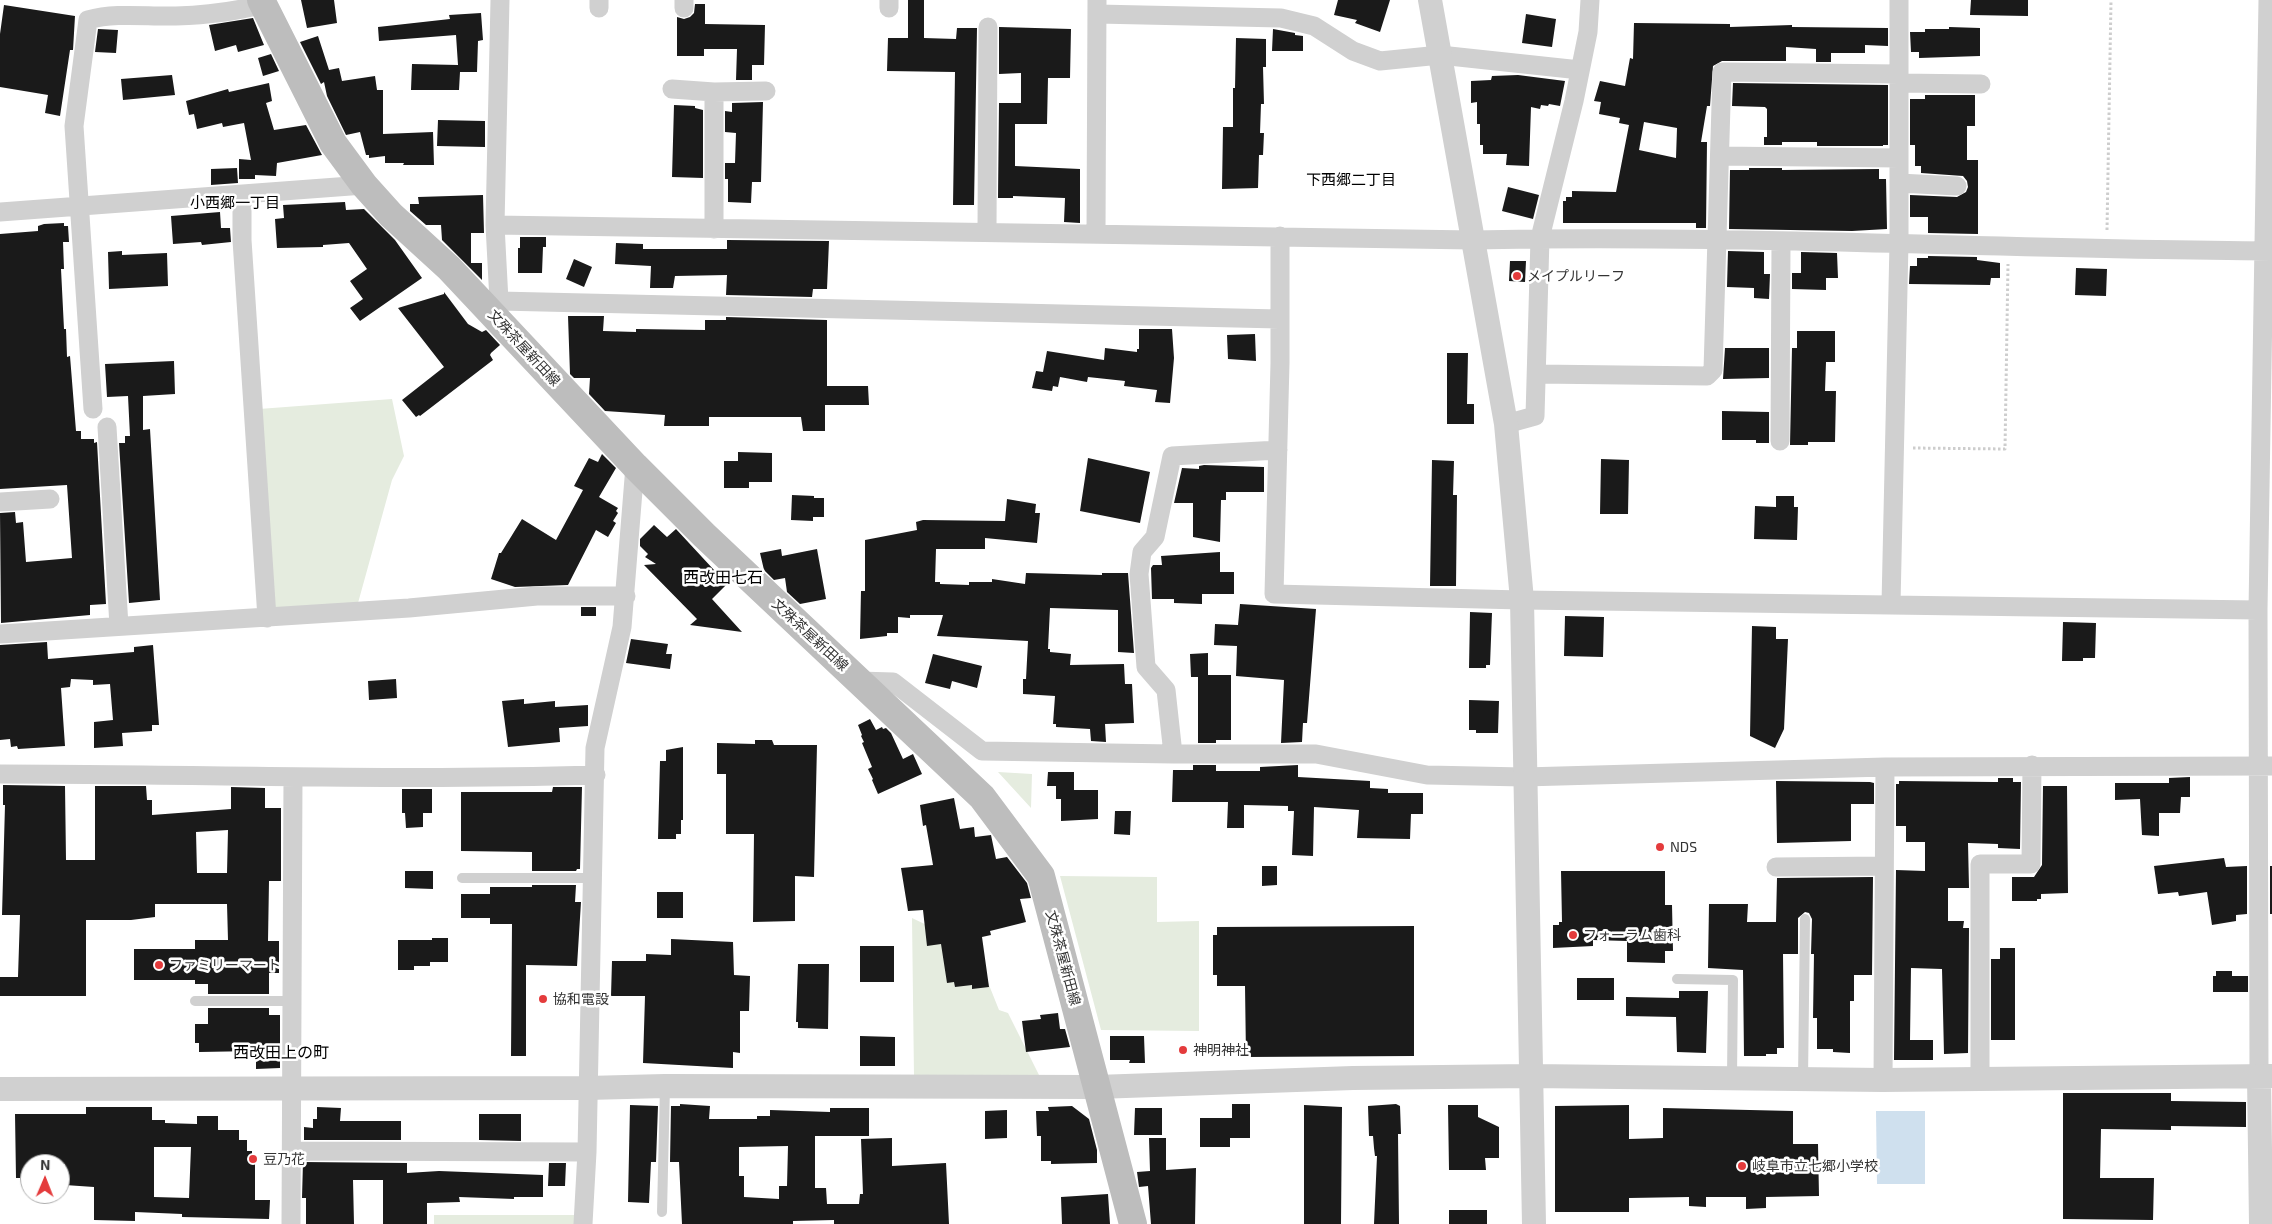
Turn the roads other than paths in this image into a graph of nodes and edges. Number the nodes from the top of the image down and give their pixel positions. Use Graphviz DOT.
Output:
graph roads {
  1 [pos="500,0"];
  2 [pos="1430,0"];
  3 [pos="1590,0"];
  4 [pos="1899,0"];
  5 [pos="2268,0"];
  6 [pos="262,2"];
  7 [pos="1097,7"];
  8 [pos="988,27"];
  9 [pos="1440,55"];
  10 [pos="1580,70"];
  11 [pos="1899,78"];
  12 [pos="1981,84"];
  13 [pos="672,89"];
  14 [pos="766,91"];
  15 [pos="714,92"];
  16 [pos="1720,156"];
  17 [pos="1899,158"];
  18 [pos="1899,183"];
  19 [pos="364,185"];
  20 [pos="1957,186"];
  21 [pos="242,196"];
  22 [pos="78,207"];
  23 [pos="0,212"];
  24 [pos="495,225"];
  25 [pos="714,229"];
  26 [pos="987,231"];
  27 [pos="1096,234"];
  28 [pos="1280,236"];
  29 [pos="1540,238"];
  30 [pos="1473,240"];
  31 [pos="1718,240"];
  32 [pos="1781,242"];
  33 [pos="1899,243"];
  34 [pos="2268,251"];
  35 [pos="492,304"];
  36 [pos="1279,319"];
  37 [pos="1536,374"];
  38 [pos="93,409"];
  39 [pos="1506,424"];
  40 [pos="106,427"];
  41 [pos="1780,441"];
  42 [pos="1278,450"];
  43 [pos="635,466"];
  44 [pos="50,499"];
  45 [pos="0,502"];
  46 [pos="626,596"];
  47 [pos="1522,600"];
  48 [pos="1891,604"];
  49 [pos="2265,610"];
  50 [pos="267,618"];
  51 [pos="119,626"];
  52 [pos="0,634"];
  53 [pos="859,681"];
  54 [pos="1172,754"];
  55 [pos="2032,765"];
  56 [pos="2266,765"];
  57 [pos="1885,767"];
  58 [pos="0,774"];
  59 [pos="596,776"];
  60 [pos="293,777"];
  61 [pos="1524,777"];
  62 [pos="1884,866"];
  63 [pos="1776,867"];
  64 [pos="462,878"];
  65 [pos="593,878"];
  66 [pos="1805,919"];
  67 [pos="1677,979"];
  68 [pos="195,1001"];
  69 [pos="291,1001"];
  70 [pos="1531,1076"];
  71 [pos="2266,1076"];
  72 [pos="1732,1077"];
  73 [pos="1803,1079"];
  74 [pos="1980,1079"];
  75 [pos="1882,1080"];
  76 [pos="665,1086"];
  77 [pos="1098,1087"];
  78 [pos="291,1088"];
  79 [pos="587,1088"];
  80 [pos="0,1089"];
  81 [pos="291,1150"];
  82 [pos="587,1152"];
  83 [pos="662,1212"];
  84 [pos="291,1224"];
  85 [pos="583,1224"];
  86 [pos="1133,1224"];
  87 [pos="1534,1224"];
  88 [pos="2261,1224"];
  1 -- 24 [label="street"];
  2 -- 9 [label="street"];
  3 -- 10 [label="street"];
  4 -- 11 [label="street"];
  5 -- 34 [label="street"];
  6 -- 19 [label="main road, 文殊茶屋新田線"];
  6 -- 22 [label="street"];
  7 -- 9 [label="street"];
  7 -- 27 [label="street"];
  8 -- 26 [label="street"];
  9 -- 10 [label="street"];
  9 -- 30 [label="street"];
  10 -- 29 [label="street"];
  11 -- 12 [label="street"];
  11 -- 16 [label="street"];
  11 -- 17 [label="street"];
  13 -- 15 [label="street"];
  14 -- 15 [label="street"];
  15 -- 25 [label="street"];
  16 -- 17 [label="street"];
  16 -- 31 [label="street"];
  17 -- 18 [label="street"];
  18 -- 20 [label="street"];
  18 -- 33 [label="street"];
  19 -- 21 [label="street"];
  19 -- 35 [label="main road, 文殊茶屋新田線"];
  21 -- 22 [label="street"];
  21 -- 50 [label="street"];
  22 -- 23 [label="street"];
  22 -- 38 [label="street"];
  24 -- 25 [label="street"];
  24 -- 35 [label="street"];
  25 -- 26 [label="street"];
  26 -- 27 [label="street"];
  27 -- 28 [label="street"];
  28 -- 30 [label="street"];
  28 -- 36 [label="street"];
  29 -- 30 [label="street"];
  29 -- 31 [label="street"];
  29 -- 37 [label="street"];
  30 -- 39 [label="street"];
  31 -- 32 [label="street"];
  31 -- 37 [label="street"];
  32 -- 33 [label="street"];
  32 -- 41 [label="street"];
  33 -- 34 [label="street"];
  33 -- 48 [label="street"];
  34 -- 49 [label="street"];
  35 -- 36 [label="street"];
  35 -- 43 [label="main road, 文殊茶屋新田線"];
  36 -- 42 [label="street"];
  37 -- 39 [label="street"];
  39 -- 47 [label="street"];
  40 -- 51 [label="street"];
  42 -- 47 [label="street"];
  42 -- 54 [label="street"];
  43 -- 46 [label="street"];
  43 -- 53 [label="main road, 文殊茶屋新田線"];
  44 -- 45 [label="street"];
  46 -- 50 [label="street"];
  46 -- 59 [label="street"];
  47 -- 48 [label="street"];
  47 -- 61 [label="street"];
  48 -- 49 [label="street"];
  49 -- 56 [label="street"];
  50 -- 51 [label="street"];
  51 -- 52 [label="street"];
  53 -- 54 [label="street"];
  53 -- 77 [label="main road, 文殊茶屋新田線"];
  54 -- 61 [label="street"];
  55 -- 56 [label="street"];
  55 -- 57 [label="street"];
  55 -- 74 [label="street"];
  56 -- 71 [label="street"];
  57 -- 61 [label="street"];
  57 -- 62 [label="street"];
  58 -- 60 [label="street"];
  59 -- 60 [label="street"];
  59 -- 65 [label="street"];
  60 -- 69 [label="street"];
  61 -- 70 [label="street"];
  62 -- 63 [label="street"];
  62 -- 75 [label="street"];
  64 -- 65 [label="lane"];
  65 -- 79 [label="street"];
  66 -- 73 [label="lane"];
  67 -- 72 [label="lane"];
  68 -- 69 [label="lane"];
  69 -- 78 [label="street"];
  70 -- 72 [label="street"];
  70 -- 77 [label="street"];
  70 -- 87 [label="street"];
  71 -- 74 [label="street"];
  71 -- 88 [label="street"];
  72 -- 73 [label="street"];
  73 -- 75 [label="street"];
  74 -- 75 [label="street"];
  76 -- 77 [label="street"];
  76 -- 79 [label="street"];
  76 -- 83 [label="lane"];
  77 -- 86 [label="main road, 文殊茶屋新田線"];
  78 -- 79 [label="street"];
  78 -- 80 [label="street"];
  78 -- 81 [label="street"];
  79 -- 82 [label="street"];
  81 -- 82 [label="street"];
  81 -- 84 [label="street"];
  82 -- 85 [label="street"];
}
